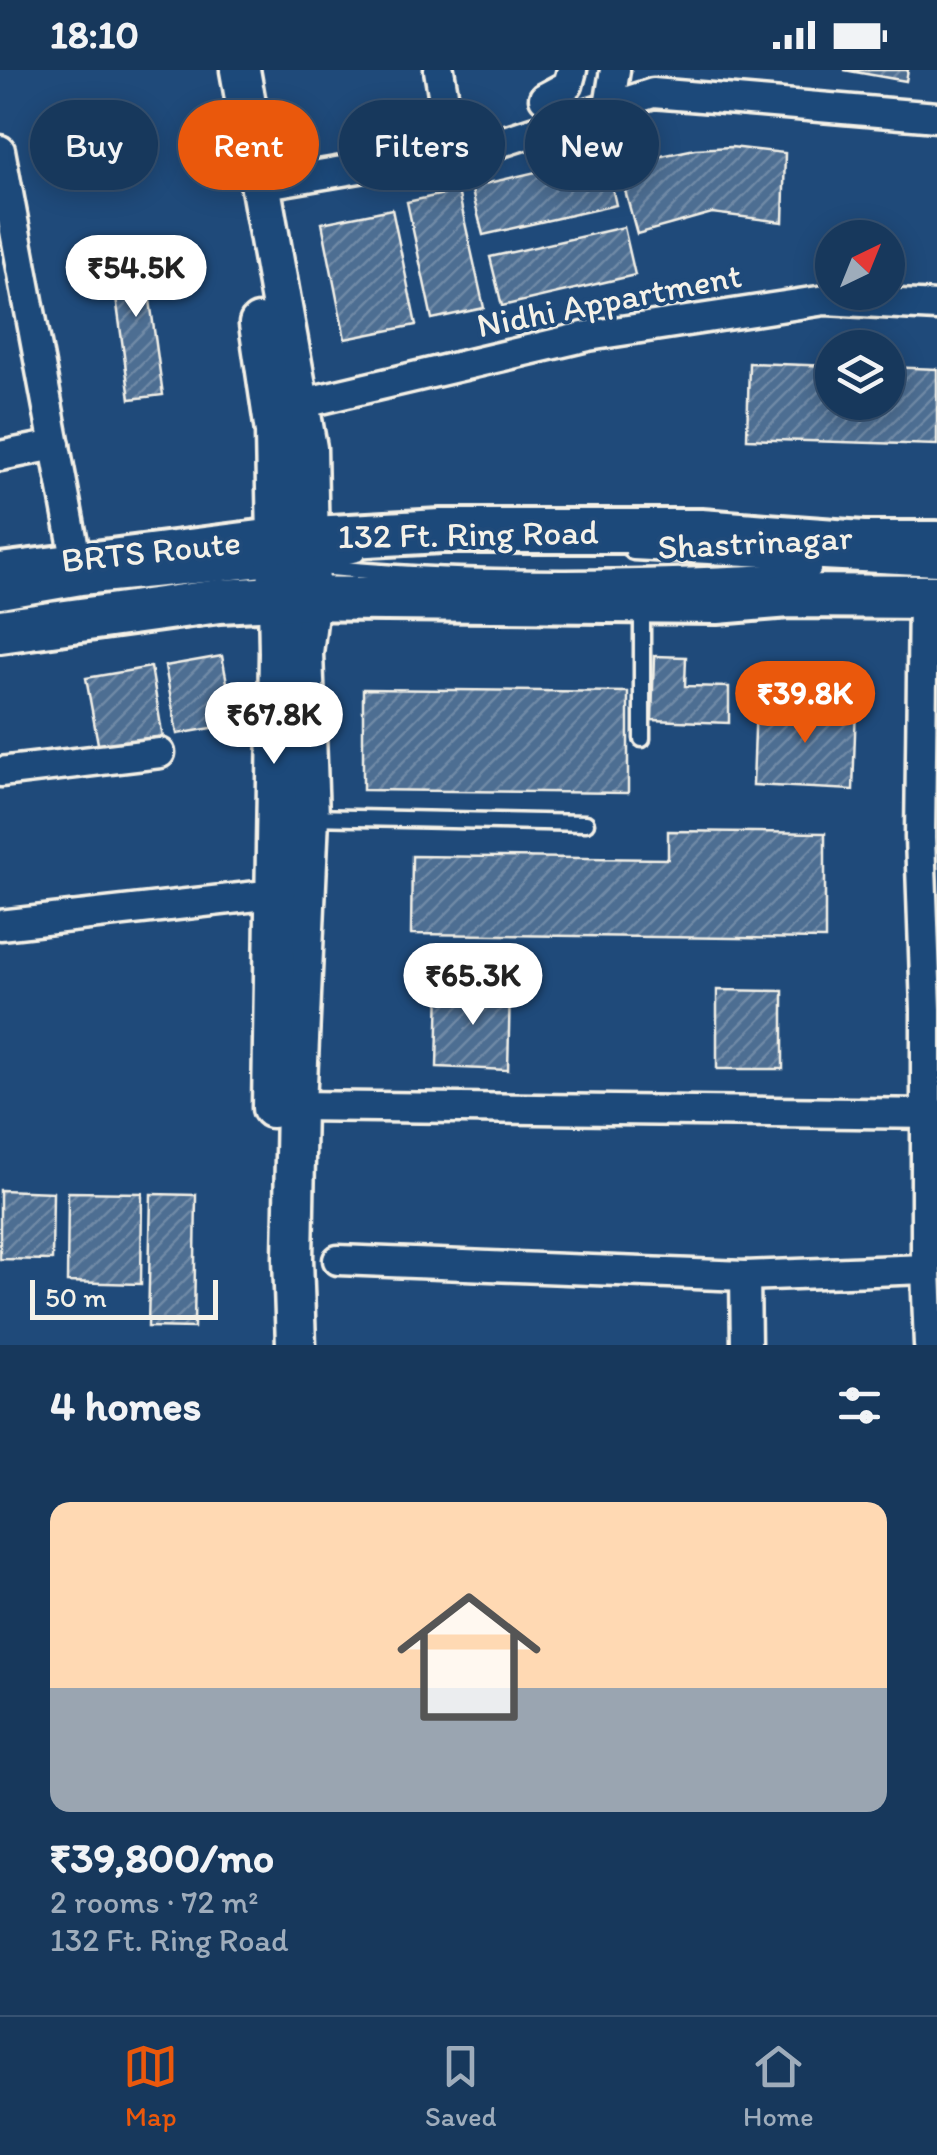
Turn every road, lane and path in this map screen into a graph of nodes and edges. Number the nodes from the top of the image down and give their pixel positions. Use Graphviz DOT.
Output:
graph roads {
  1 [pos="214,70"];
  2 [pos="240,70"];
  3 [pos="440,70"];
  4 [pos="572,70"];
  5 [pos="614,70"];
  6 [pos="544,98"];
  7 [pos="245,100"];
  8 [pos="445,100"];
  9 [pos="610,100"];
  10 [pos="631,100"];
  11 [pos="937,118"];
  12 [pos="0,150"];
  13 [pos="261,190"];
  14 [pos="937,306"];
  15 [pos="298,404"];
  16 [pos="55,445"];
  17 [pos="0,456"];
  18 [pos="937,543"];
  19 [pos="402,549"];
  20 [pos="608,552"];
  21 [pos="77,564"];
  22 [pos="875,566"];
  23 [pos="293,568"];
  24 [pos="0,576"];
  25 [pos="932,587"];
  26 [pos="642,600"];
  27 [pos="0,601"];
  28 [pos="0,631"];
  29 [pos="642,739"];
  30 [pos="160,753"];
  31 [pos="0,772"];
  32 [pos="310,817"];
  33 [pos="586,823"];
  34 [pos="275,894"];
  35 [pos="0,926"];
  36 [pos="931,959"];
  37 [pos="296,1106"];
  38 [pos="932,1114"];
  39 [pos="338,1260"];
  40 [pos="926,1269"];
  41 [pos="745,1276"];
  42 [pos="269,1345"];
  43 [pos="296,1345"];
  44 [pos="746,1345"];
  45 [pos="930,1345"];
  1 -- 23 [label="main road"];
  2 -- 7 [label="main road"];
  3 -- 8 [label="street"];
  4 -- 6 [label="street"];
  5 -- 9 [label="street"];
  10 -- 11 [label="street"];
  12 -- 16 [label="street"];
  13 -- 15 [label="main road"];
  14 -- 15 [label="street, Nidhi Appartment"];
  15 -- 23 [label="main road"];
  16 -- 17 [label="street"];
  16 -- 21 [label="street"];
  18 -- 23 [label="main road, 132 Ft. Ring Road"];
  19 -- 23 [label="lane"];
  20 -- 22 [label="lane, Shastrinagar"];
  21 -- 23 [label="main road, 132 Ft. Ring Road"];
  21 -- 24 [label="main road, 132 Ft. Ring Road"];
  22 -- 23 [label="lane, Shastrinagar"];
  22 -- 25 [label="lane"];
  23 -- 26 [label="main road, 132 Ft. Ring Road"];
  23 -- 27 [label="lane, BRTS Route"];
  23 -- 28 [label="main road, 132 Ft. Ring Road"];
  23 -- 32 [label="main road"];
  23 -- 34 [label="main road"];
  25 -- 26 [label="main road, 132 Ft. Ring Road"];
  25 -- 36 [label="street"];
  26 -- 29 [label="lane"];
  30 -- 31 [label="street"];
  32 -- 33 [label="lane"];
  32 -- 37 [label="main road"];
  34 -- 35 [label="street"];
  34 -- 42 [label="main road"];
  36 -- 38 [label="street"];
  37 -- 38 [label="street"];
  37 -- 43 [label="main road"];
  38 -- 40 [label="street"];
  39 -- 41 [label="street"];
  40 -- 41 [label="street"];
  40 -- 45 [label="street"];
  41 -- 44 [label="street"];
}
